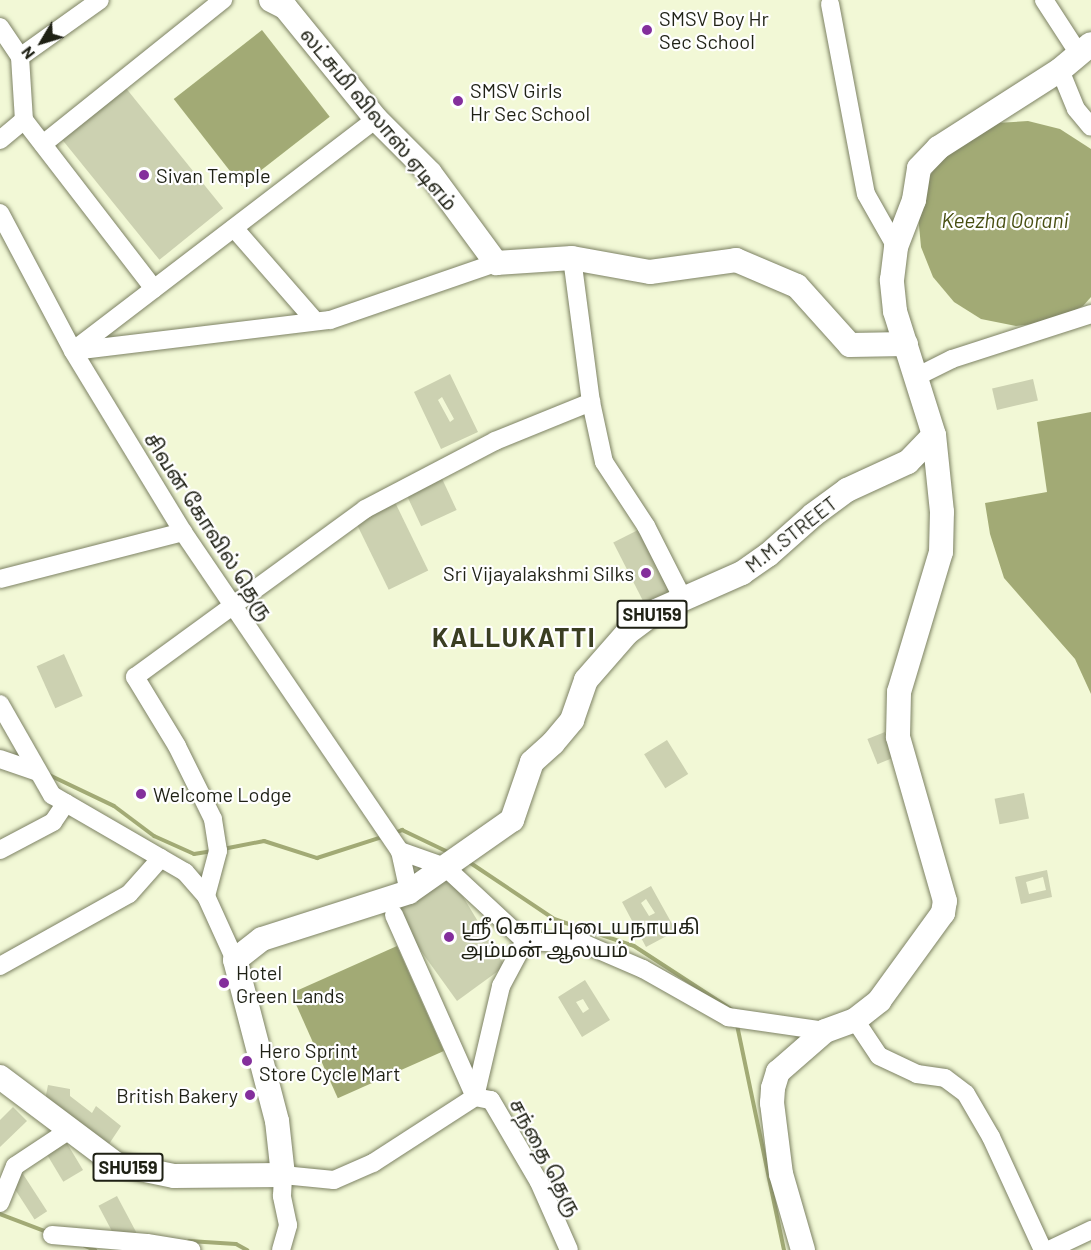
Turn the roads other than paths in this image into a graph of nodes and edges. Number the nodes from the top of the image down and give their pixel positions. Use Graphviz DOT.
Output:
graph roads {
  1 [pos="100,0"];
  2 [pos="223,0"];
  3 [pos="271,0"];
  4 [pos="1044,0"];
  5 [pos="830,4"];
  6 [pos="0,27"];
  7 [pos="1085,49"];
  8 [pos="20,57"];
  9 [pos="1060,70"];
  10 [pos="376,119"];
  11 [pos="24,120"];
  12 [pos="1091,127"];
  13 [pos="0,140"];
  14 [pos="43,144"];
  15 [pos="0,213"];
  16 [pos="234,228"];
  17 [pos="896,247"];
  18 [pos="572,258"];
  19 [pos="496,263"];
  20 [pos="154,289"];
  21 [pos="1091,314"];
  22 [pos="315,321"];
  23 [pos="906,344"];
  24 [pos="73,351"];
  25 [pos="916,377"];
  26 [pos="591,402"];
  27 [pos="934,435"];
  28 [pos="183,532"];
  29 [pos="0,579"];
  30 [pos="683,599"];
  31 [pos="231,604"];
  32 [pos="0,704"];
  33 [pos="0,759"];
  34 [pos="39,772"];
  35 [pos="66,803"];
  36 [pos="0,850"];
  37 [pos="400,851"];
  38 [pos="161,858"];
  39 [pos="445,867"];
  40 [pos="409,892"];
  41 [pos="206,896"];
  42 [pos="394,915"];
  43 [pos="525,940"];
  44 [pos="234,960"];
  45 [pos="0,966"];
  46 [pos="855,1020"];
  47 [pos="825,1031"];
  48 [pos="0,1077"];
  49 [pos="475,1097"];
  50 [pos="71,1129"];
  51 [pos="283,1175"];
  52 [pos="0,1203"];
  53 [pos="1091,1230"];
  54 [pos="52,1234"];
  55 [pos="143,1246"];
  56 [pos="191,1250"];
  57 [pos="281,1250"];
  58 [pos="569,1250"];
  59 [pos="803,1250"];
  60 [pos="1043,1250"];
  61 [pos="1049,1250"];
  1 -- 8 [label="street"];
  2 -- 14 [label="street"];
  3 -- 10 [label="main road, லட்சுமி விலாஸ் ஏடிஎம்"];
  4 -- 7 [label="street"];
  5 -- 17 [label="street"];
  6 -- 8 [label="street"];
  7 -- 9 [label="main road"];
  8 -- 11 [label="street"];
  9 -- 12 [label="street"];
  9 -- 17 [label="main road"];
  10 -- 16 [label="street"];
  10 -- 19 [label="main road, லட்சுமி விலாஸ் ஏடிஎம்"];
  11 -- 13 [label="street"];
  11 -- 14 [label="street"];
  14 -- 20 [label="street"];
  15 -- 24 [label="street, சிவன் கோவில் தெரு"];
  16 -- 20 [label="street"];
  16 -- 22 [label="street"];
  17 -- 23 [label="main road"];
  18 -- 19 [label="main road"];
  18 -- 23 [label="main road"];
  18 -- 26 [label="street"];
  19 -- 22 [label="street"];
  20 -- 24 [label="street"];
  21 -- 25 [label="street"];
  22 -- 24 [label="street"];
  23 -- 25 [label="main road"];
  24 -- 28 [label="street, சிவன் கோவில் தெரு"];
  25 -- 27 [label="main road"];
  26 -- 30 [label="street"];
  26 -- 31 [label="street"];
  27 -- 30 [label="main road, M.M.STREET / SHU159"];
  27 -- 46 [label="main road"];
  28 -- 29 [label="street"];
  28 -- 31 [label="street, சிவன் கோவில் தெரு"];
  30 -- 39 [label="main road, M.M.STREET / SHU159"];
  31 -- 37 [label="street, சிவன் கோவில் தெரு"];
  31 -- 41 [label="street"];
  32 -- 34 [label="street"];
  33 -- 34 [label="street"];
  34 -- 35 [label="street"];
  35 -- 36 [label="street"];
  35 -- 38 [label="street"];
  37 -- 39 [label="street"];
  37 -- 40 [label="street"];
  38 -- 41 [label="street"];
  38 -- 45 [label="street"];
  39 -- 40 [label="main road, SHU159"];
  39 -- 43 [label="street"];
  40 -- 44 [label="main road, SHU159"];
  41 -- 44 [label="street"];
  42 -- 49 [label="street"];
  43 -- 47 [label="street"];
  43 -- 49 [label="street"];
  44 -- 51 [label="main road"];
  46 -- 47 [label="main road"];
  46 -- 60 [label="street"];
  47 -- 59 [label="main road"];
  48 -- 50 [label="main road, SHU159"];
  49 -- 51 [label="street"];
  49 -- 58 [label="street, சந்தை தெரு"];
  50 -- 51 [label="main road, SHU159"];
  50 -- 52 [label="street"];
  51 -- 57 [label="street"];
  53 -- 61 [label="street"];
  54 -- 55 [label="street"];
  55 -- 56 [label="street"];
}
